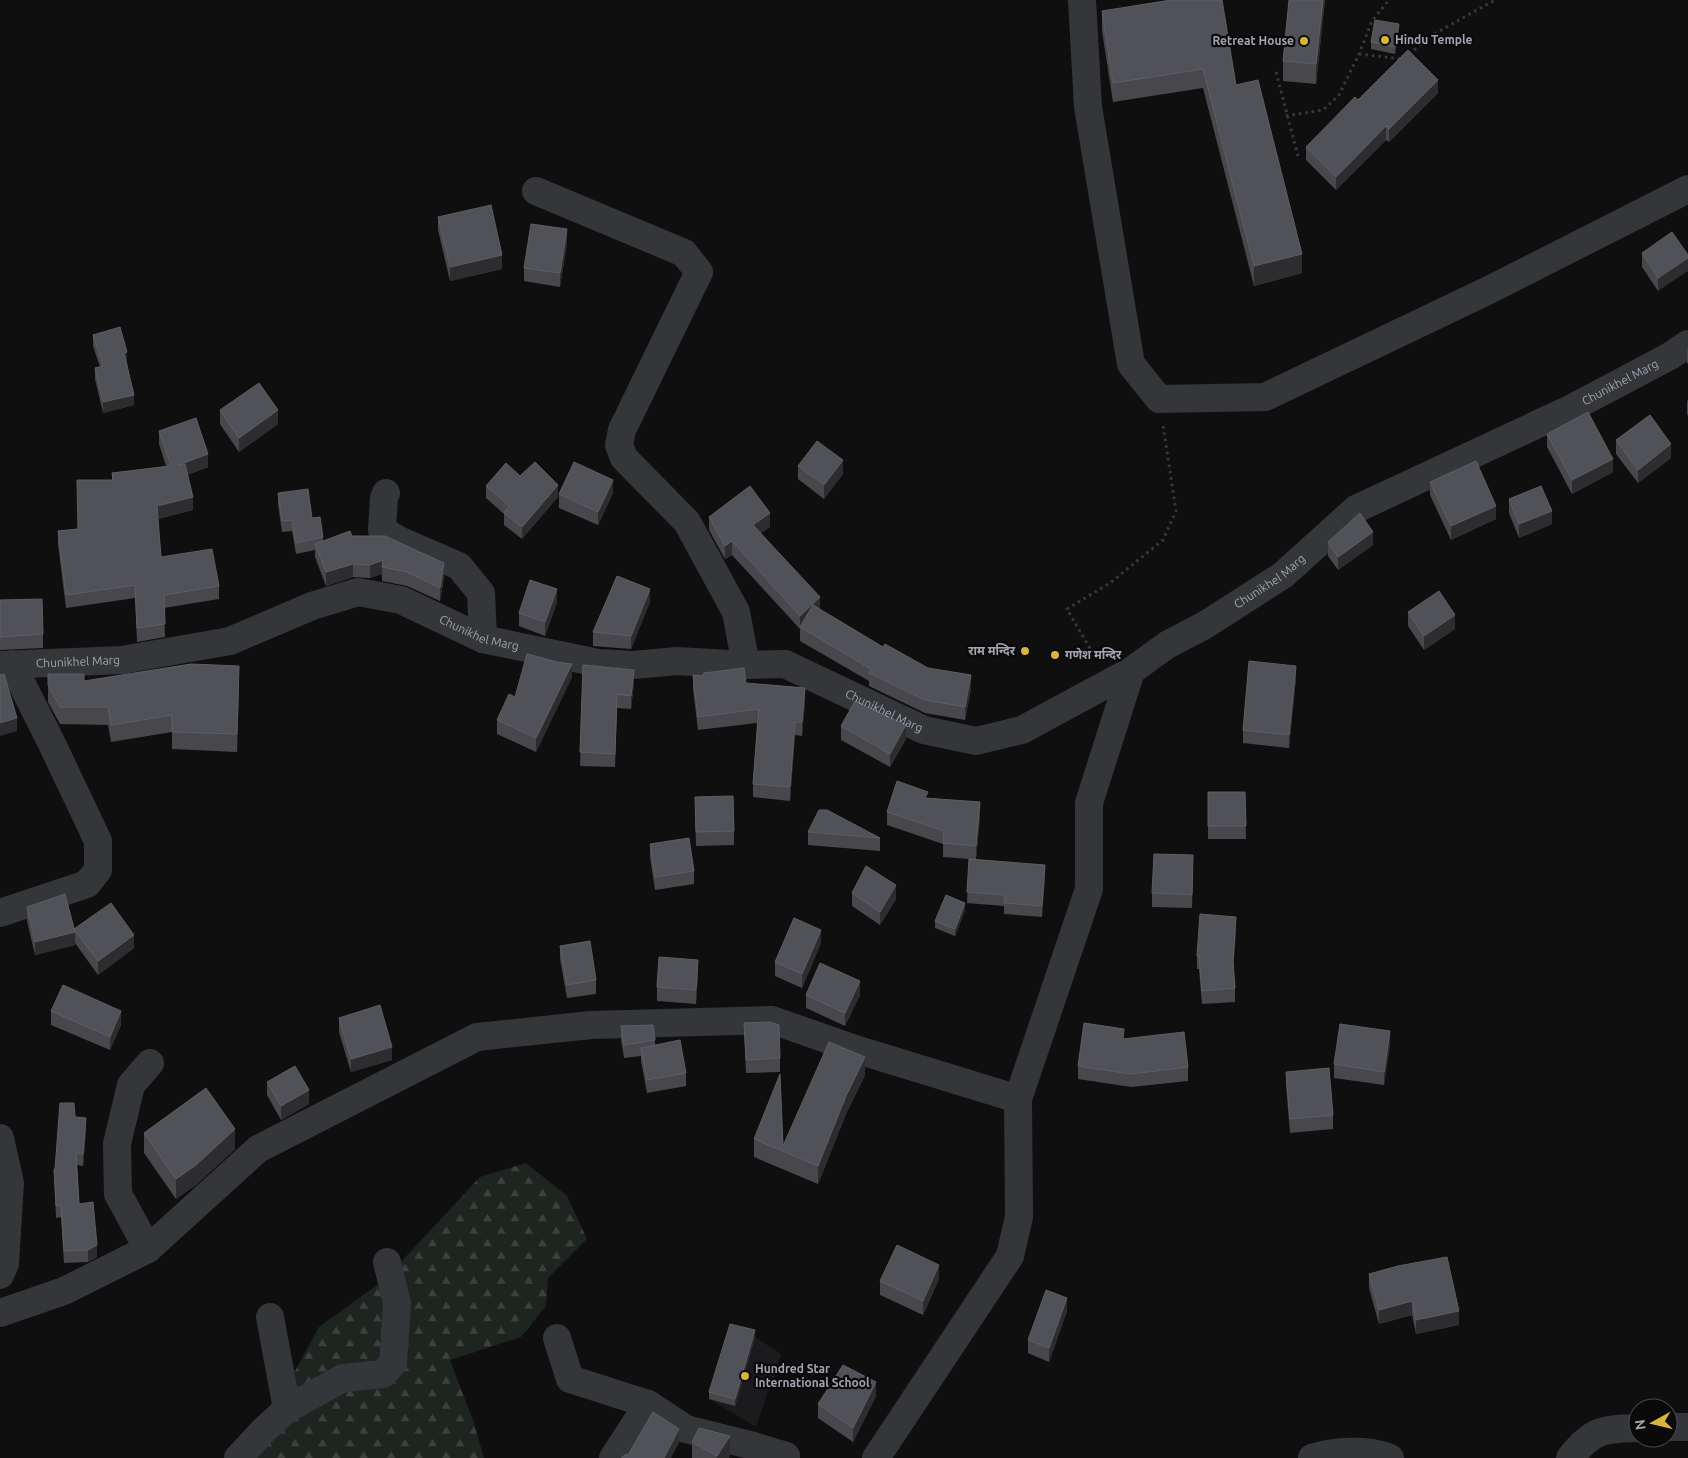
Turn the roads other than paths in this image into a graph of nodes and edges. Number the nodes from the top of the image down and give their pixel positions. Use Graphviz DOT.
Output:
graph roads {
  1 [pos="1082,0"];
  2 [pos="1688,189"];
  3 [pos="536,191"];
  4 [pos="1688,344"];
  5 [pos="386,493"];
  6 [pos="483,639"];
  7 [pos="6,664"];
  8 [pos="746,666"];
  9 [pos="1131,672"];
  10 [pos="0,913"];
  11 [pos="150,1063"];
  12 [pos="1018,1099"];
  13 [pos="0,1138"];
  14 [pos="148,1249"];
  15 [pos="387,1262"];
  16 [pos="0,1275"];
  17 [pos="0,1313"];
  18 [pos="270,1317"];
  19 [pos="557,1338"];
  20 [pos="648,1404"];
  21 [pos="287,1409"];
  22 [pos="1628,1428"];
  23 [pos="790,1457"];
  24 [pos="238,1458"];
  25 [pos="613,1458"];
  26 [pos="876,1458"];
  27 [pos="1312,1458"];
  28 [pos="1390,1458"];
  29 [pos="1570,1458"];
  1 -- 2 [label="street"];
  3 -- 8 [label="street"];
  4 -- 9 [label="street, Chunikhel Marg"];
  5 -- 6 [label="street"];
  6 -- 7 [label="street, Chunikhel Marg"];
  6 -- 8 [label="street, Chunikhel Marg"];
  7 -- 10 [label="street"];
  8 -- 9 [label="street, Chunikhel Marg"];
  9 -- 12 [label="street"];
  11 -- 14 [label="street"];
  12 -- 14 [label="street"];
  12 -- 26 [label="street"];
  13 -- 16 [label="street"];
  14 -- 17 [label="street"];
  15 -- 21 [label="street"];
  18 -- 21 [label="street"];
  19 -- 20 [label="street"];
  20 -- 23 [label="street"];
  20 -- 25 [label="street"];
  21 -- 24 [label="street"];
  22 -- 29 [label="street"];
  27 -- 28 [label="street"];
}
